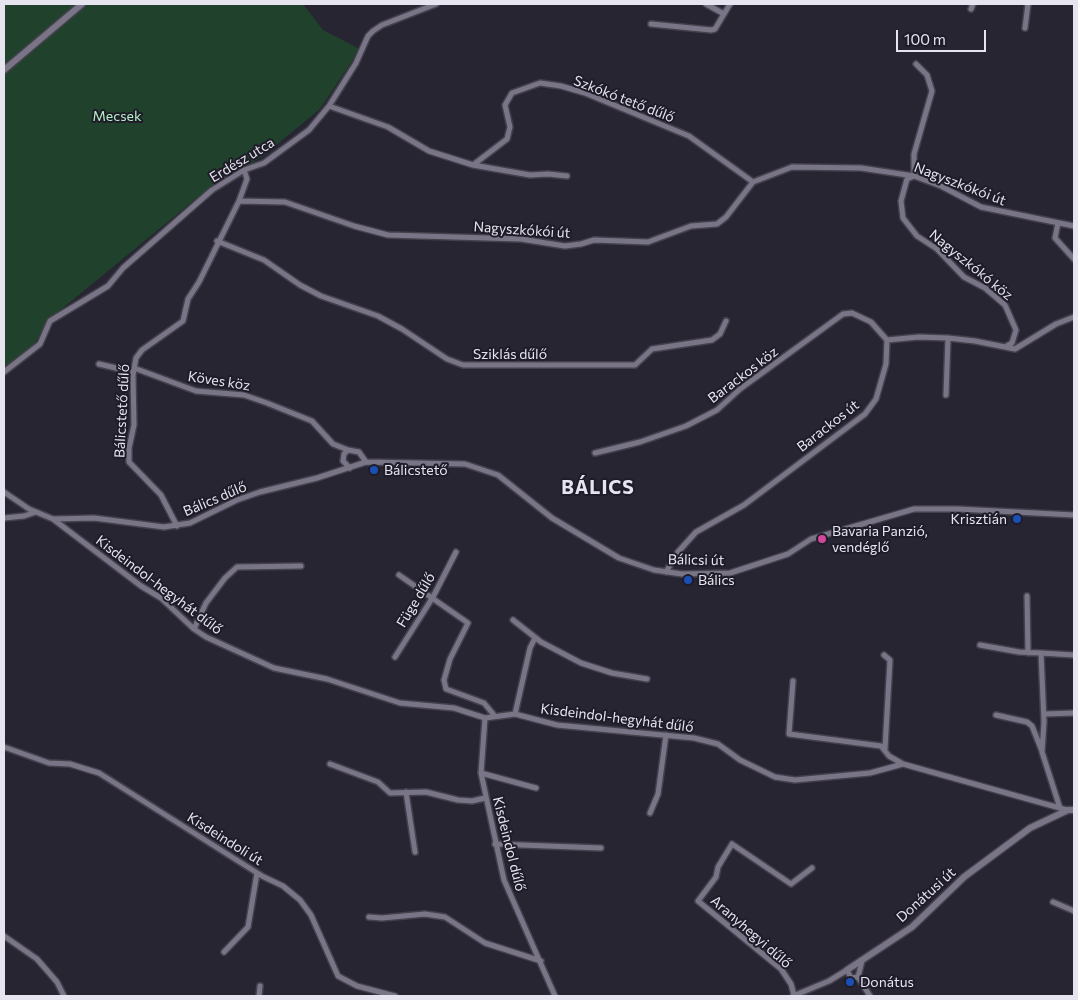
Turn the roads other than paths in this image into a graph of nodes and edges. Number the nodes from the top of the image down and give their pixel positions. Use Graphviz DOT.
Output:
graph roads {
  1 [pos="82,4"];
  2 [pos="436,4"];
  3 [pos="706,4"];
  4 [pos="730,4"];
  5 [pos="1028,4"];
  6 [pos="724,14"];
  7 [pos="651,24"];
  8 [pos="1025,28"];
  9 [pos="916,64"];
  10 [pos="4,70"];
  11 [pos="329,106"];
  12 [pos="473,165"];
  13 [pos="244,170"];
  14 [pos="567,176"];
  15 [pos="914,176"];
  16 [pos="753,182"];
  17 [pos="239,201"];
  18 [pos="1058,223"];
  19 [pos="1074,226"];
  20 [pos="218,241"];
  21 [pos="1074,259"];
  22 [pos="1074,317"];
  23 [pos="726,321"];
  24 [pos="948,338"];
  25 [pos="887,340"];
  26 [pos="1007,346"];
  27 [pos="99,364"];
  28 [pos="134,370"];
  29 [pos="4,372"];
  30 [pos="946,396"];
  31 [pos="348,450"];
  32 [pos="595,452"];
  33 [pos="366,462"];
  34 [pos="350,468"];
  35 [pos="4,492"];
  36 [pos="36,512"];
  37 [pos="1074,515"];
  38 [pos="4,518"];
  39 [pos="53,519"];
  40 [pos="177,526"];
  41 [pos="456,552"];
  42 [pos="301,566"];
  43 [pos="666,572"];
  44 [pos="399,575"];
  45 [pos="1027,596"];
  46 [pos="433,597"];
  47 [pos="513,620"];
  48 [pos="194,630"];
  49 [pos="535,638"];
  50 [pos="980,645"];
  51 [pos="1028,653"];
  52 [pos="1041,653"];
  53 [pos="884,655"];
  54 [pos="1074,655"];
  55 [pos="394,657"];
  56 [pos="647,679"];
  57 [pos="793,681"];
  58 [pos="1074,713"];
  59 [pos="515,714"];
  60 [pos="1044,714"];
  61 [pos="494,715"];
  62 [pos="996,715"];
  63 [pos="485,718"];
  64 [pos="666,735"];
  65 [pos="4,748"];
  66 [pos="885,749"];
  67 [pos="1042,752"];
  68 [pos="330,764"];
  69 [pos="903,764"];
  70 [pos="481,773"];
  71 [pos="536,788"];
  72 [pos="406,792"];
  73 [pos="485,798"];
  74 [pos="1060,808"];
  75 [pos="1071,810"];
  76 [pos="650,813"];
  77 [pos="495,844"];
  78 [pos="601,848"];
  79 [pos="415,852"];
  80 [pos="812,868"];
  81 [pos="257,873"];
  82 [pos="1053,902"];
  83 [pos="1074,911"];
  84 [pos="368,917"];
  85 [pos="4,936"];
  86 [pos="224,952"];
  87 [pos="541,960"];
  88 [pos="862,961"];
  89 [pos="847,970"];
  90 [pos="858,977"];
  91 [pos="260,986"];
  92 [pos="64,996"];
  93 [pos="259,996"];
  94 [pos="395,996"];
  95 [pos="556,996"];
  96 [pos="793,996"];
  97 [pos="870,996"];
  1 -- 10 [label="street"];
  2 -- 11 [label="street, Erdész utca"];
  3 -- 6 [label="street"];
  4 -- 6 [label="street"];
  5 -- 8 [label="street"];
  6 -- 7 [label="street"];
  9 -- 15 [label="street"];
  11 -- 12 [label="street"];
  11 -- 13 [label="street, Erdész utca"];
  12 -- 14 [label="street"];
  12 -- 16 [label="street, Szkókó tető dűlő"];
  13 -- 17 [label="street, Bálicstető dűlő"];
  13 -- 29 [label="street, Erdész utca"];
  15 -- 16 [label="street, Nagyszkókói út"];
  15 -- 18 [label="street, Nagyszkókói út"];
  15 -- 26 [label="street, Nagyszkókó köz"];
  16 -- 17 [label="street, Nagyszkókói út"];
  17 -- 20 [label="street, Bálicstető dűlő"];
  18 -- 19 [label="street, Nagyszkókói út"];
  18 -- 21 [label="street"];
  20 -- 23 [label="street, Sziklás dűlő"];
  20 -- 28 [label="street, Bálicstető dűlő"];
  22 -- 26 [label="street"];
  24 -- 25 [label="street"];
  24 -- 26 [label="street"];
  24 -- 30 [label="street"];
  25 -- 32 [label="street, Barackos köz"];
  25 -- 43 [label="street, Barackos út"];
  27 -- 28 [label="street, Köves köz"];
  28 -- 31 [label="street, Köves köz"];
  28 -- 40 [label="street, Bálicstető dűlő"];
  31 -- 33 [label="street"];
  31 -- 34 [label="street"];
  33 -- 34 [label="street, Bálicsi út"];
  33 -- 43 [label="street, Bálicsi út"];
  34 -- 40 [label="street, Bálics dűlő"];
  35 -- 36 [label="street, Bálics dűlő"];
  36 -- 38 [label="street"];
  36 -- 39 [label="street, Bálics dűlő"];
  37 -- 43 [label="street, Bálicsi út"];
  39 -- 40 [label="street, Bálics dűlő"];
  39 -- 48 [label="street, Kisdeindol-hegyhát dűlő"];
  41 -- 46 [label="street, Füge dűlő"];
  42 -- 48 [label="street"];
  44 -- 46 [label="street"];
  45 -- 51 [label="street"];
  46 -- 55 [label="street, Füge dűlő"];
  46 -- 61 [label="street"];
  47 -- 49 [label="street"];
  48 -- 63 [label="street, Kisdeindol-hegyhát dűlő"];
  49 -- 56 [label="street"];
  49 -- 59 [label="street"];
  50 -- 51 [label="street"];
  51 -- 52 [label="street"];
  52 -- 54 [label="street"];
  52 -- 60 [label="street"];
  53 -- 66 [label="street"];
  57 -- 66 [label="street"];
  58 -- 60 [label="street"];
  59 -- 61 [label="street, Kisdeindol-hegyhát dűlő"];
  59 -- 64 [label="street, Kisdeindol-hegyhát dűlő"];
  60 -- 67 [label="street"];
  61 -- 63 [label="street, Kisdeindol-hegyhát dűlő"];
  62 -- 67 [label="street"];
  63 -- 70 [label="street, Kisdeindol dűlő"];
  64 -- 69 [label="street, Kisdeindol-hegyhát dűlő"];
  64 -- 76 [label="street"];
  65 -- 81 [label="street, Kisdeindoli út"];
  66 -- 69 [label="street"];
  67 -- 74 [label="street"];
  68 -- 72 [label="street"];
  69 -- 74 [label="street"];
  70 -- 71 [label="street"];
  70 -- 73 [label="street, Kisdeindol dűlő"];
  72 -- 73 [label="street"];
  72 -- 79 [label="street"];
  73 -- 77 [label="street, Kisdeindol dűlő"];
  74 -- 75 [label="street"];
  75 -- 88 [label="street, Donátusi út"];
  77 -- 78 [label="street"];
  77 -- 87 [label="street, Kisdeindol dűlő"];
  80 -- 96 [label="street, Aranyhegyi dűlő"];
  81 -- 86 [label="street"];
  81 -- 94 [label="street, Kisdeindoli út"];
  82 -- 83 [label="street"];
  84 -- 87 [label="street"];
  85 -- 92 [label="street"];
  87 -- 95 [label="street, Kisdeindol dűlő"];
  88 -- 89 [label="street, Donátusi út"];
  88 -- 90 [label="street"];
  89 -- 90 [label="street"];
  89 -- 96 [label="street, Donátusi út"];
  90 -- 97 [label="street"];
  91 -- 93 [label="street"];
}
